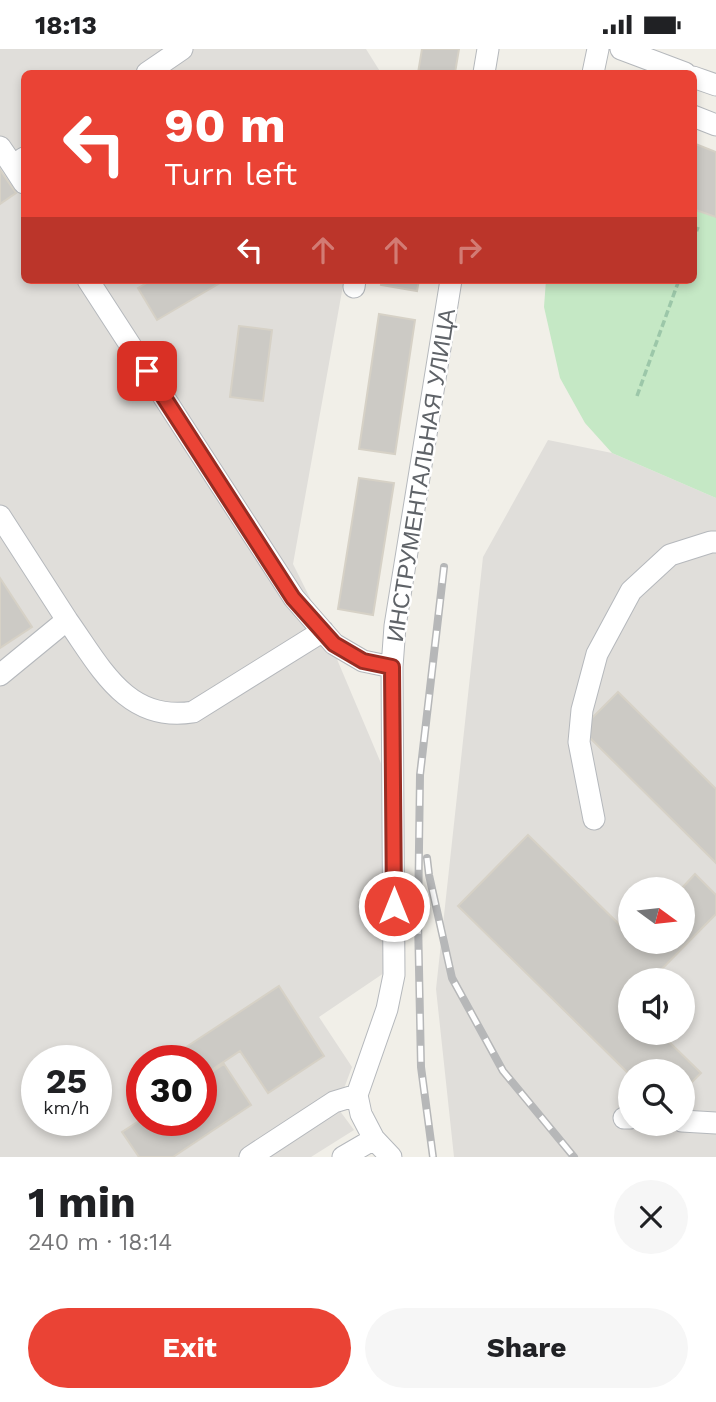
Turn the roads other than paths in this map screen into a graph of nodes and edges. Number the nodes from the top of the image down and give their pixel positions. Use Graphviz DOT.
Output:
graph roads {
  1 [pos="182,49"];
  2 [pos="488,49"];
  3 [pos="598,49"];
  4 [pos="621,49"];
  5 [pos="151,70"];
  6 [pos="484,70"];
  7 [pos="594,70"];
  8 [pos="677,70"];
  9 [pos="697,79"];
  10 [pos="716,86"];
  11 [pos="697,118"];
  12 [pos="716,125"];
  13 [pos="0,147"];
  14 [pos="21,169"];
  15 [pos="91,284"];
  16 [pos="450,284"];
  17 [pos="0,516"];
  18 [pos="716,542"];
  19 [pos="67,620"];
  20 [pos="323,631"];
  21 [pos="392,667"];
  22 [pos="0,675"];
  23 [pos="594,819"];
  24 [pos="356,1095"];
  25 [pos="695,1122"];
  26 [pos="716,1123"];
  27 [pos="374,1139"];
  28 [pos="250,1157"];
  29 [pos="343,1157"];
  30 [pos="391,1157"];
  1 -- 5 [label="street"];
  2 -- 6 [label="street"];
  3 -- 7 [label="street"];
  4 -- 8 [label="street"];
  9 -- 10 [label="street"];
  11 -- 12 [label="street"];
  13 -- 14 [label="street"];
  15 -- 20 [label="street"];
  16 -- 21 [label="street, ИНСТРУМЕНТАЛЬНАЯ УЛИЦА"];
  17 -- 19 [label="street"];
  18 -- 23 [label="street"];
  19 -- 20 [label="street"];
  19 -- 22 [label="street"];
  20 -- 21 [label="street"];
  21 -- 24 [label="street, ИНСТРУМЕНТАЛЬНАЯ УЛИЦА"];
  24 -- 27 [label="street"];
  24 -- 28 [label="street"];
  25 -- 26 [label="street"];
  27 -- 29 [label="street"];
  27 -- 30 [label="street"];
}
